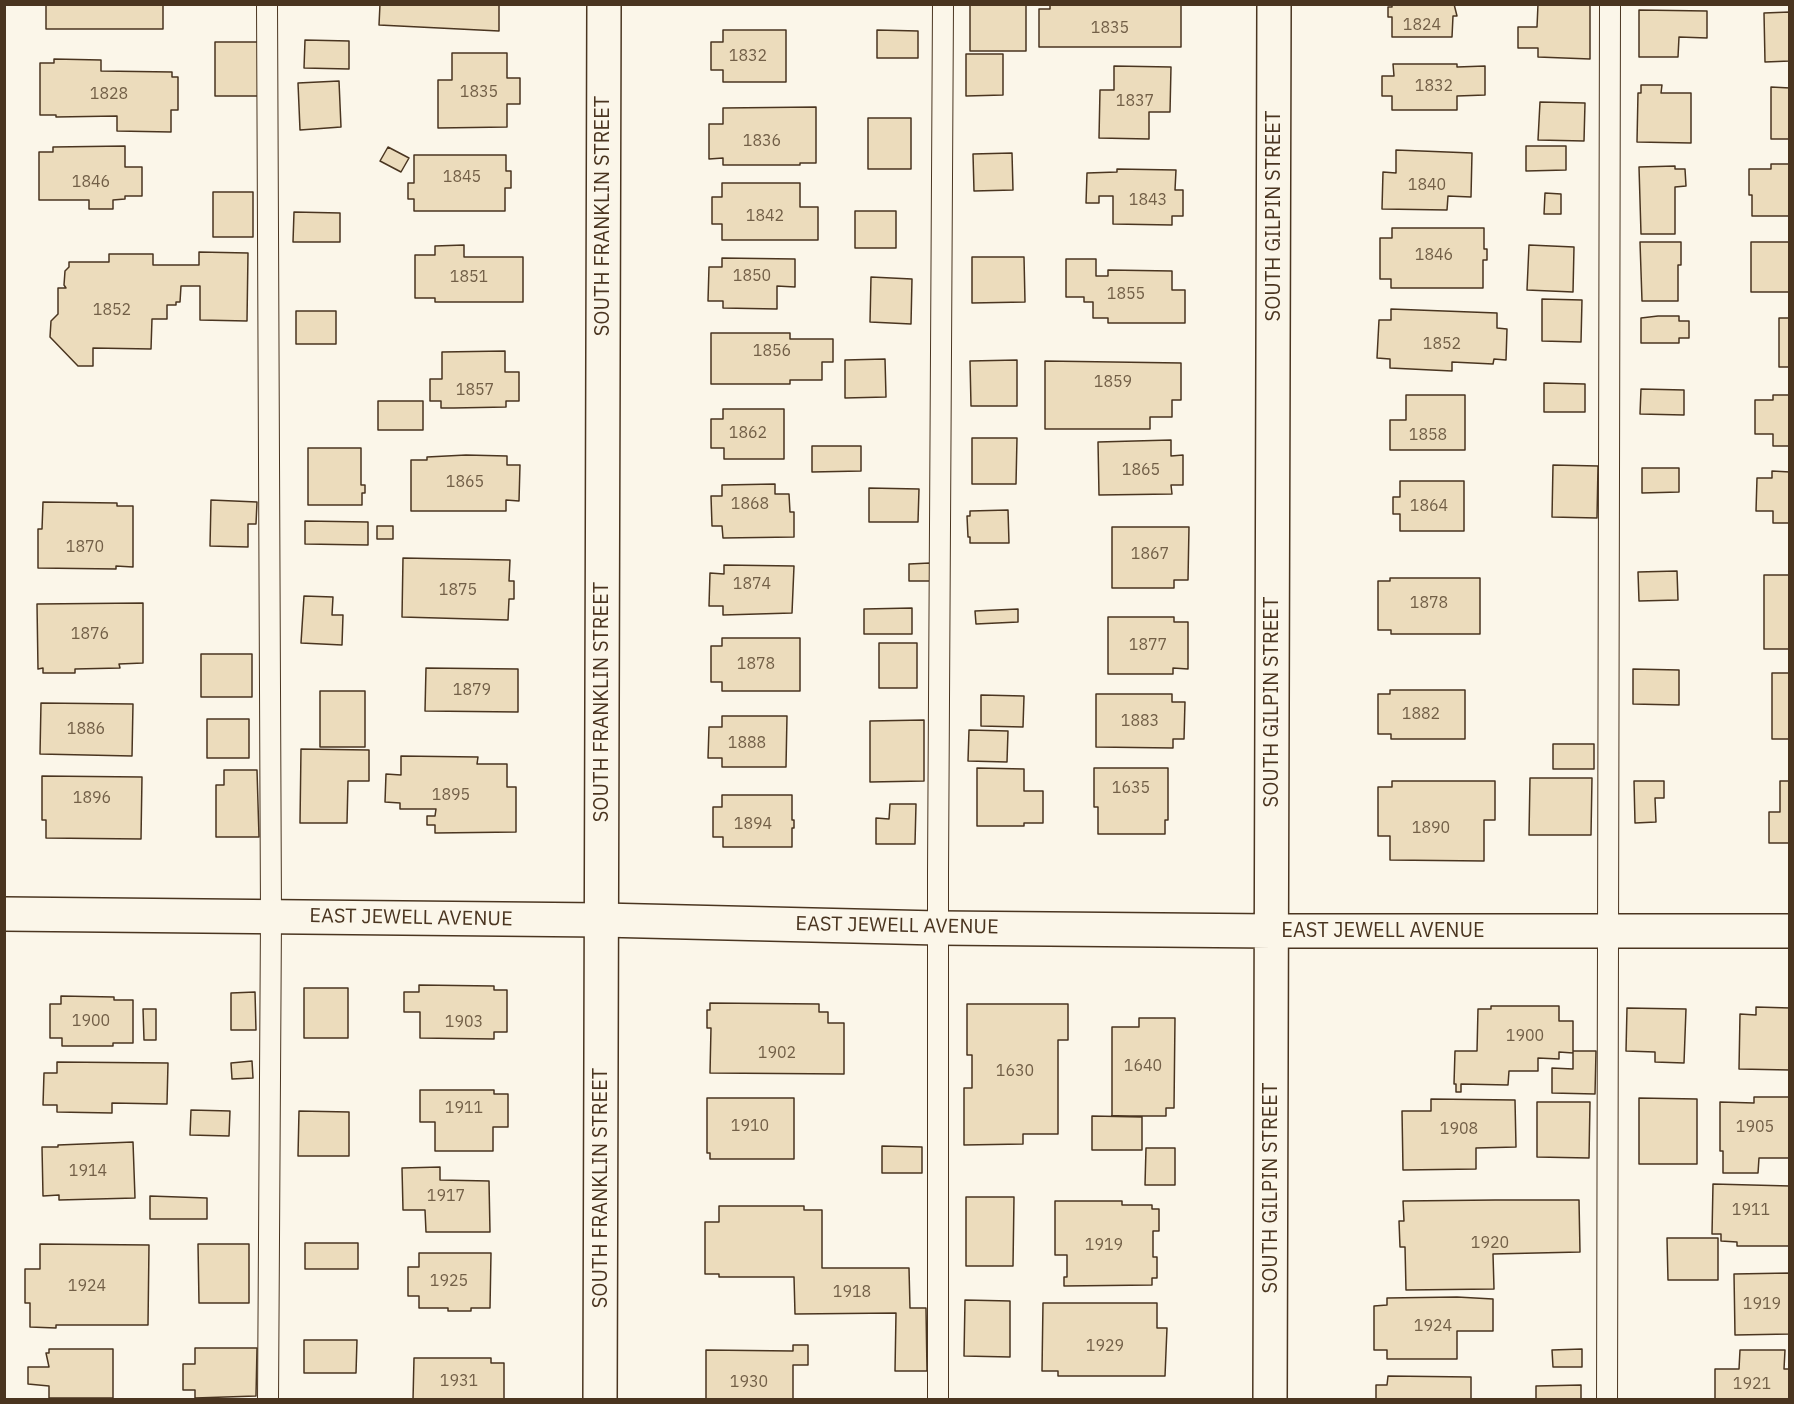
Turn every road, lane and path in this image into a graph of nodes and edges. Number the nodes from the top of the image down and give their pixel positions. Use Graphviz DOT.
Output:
graph roads {
  1 [pos="267,4"];
  2 [pos="604,4"];
  3 [pos="943,4"];
  4 [pos="1274,4"];
  5 [pos="1610,4"];
  6 [pos="4,914"];
  7 [pos="271,916"];
  8 [pos="602,920"];
  9 [pos="938,927"];
  10 [pos="1608,930"];
  11 [pos="1272,931"];
  12 [pos="1790,931"];
  13 [pos="268,1400"];
  14 [pos="600,1400"];
  15 [pos="938,1400"];
  16 [pos="1270,1400"];
  17 [pos="1607,1400"];
  1 -- 7 [label="lane"];
  2 -- 8 [label="street, SOUTH FRANKLIN STREET"];
  3 -- 9 [label="lane"];
  4 -- 11 [label="street, SOUTH GILPIN STREET"];
  5 -- 10 [label="lane"];
  6 -- 7 [label="street, EAST JEWELL AVENUE"];
  7 -- 8 [label="street, EAST JEWELL AVENUE"];
  7 -- 13 [label="lane"];
  8 -- 9 [label="street, EAST JEWELL AVENUE"];
  8 -- 14 [label="street, SOUTH FRANKLIN STREET"];
  9 -- 11 [label="street, EAST JEWELL AVENUE"];
  9 -- 15 [label="lane"];
  10 -- 11 [label="street, EAST JEWELL AVENUE"];
  10 -- 12 [label="street, EAST JEWELL AVENUE"];
  10 -- 17 [label="lane"];
  11 -- 16 [label="street, SOUTH GILPIN STREET"];
}
